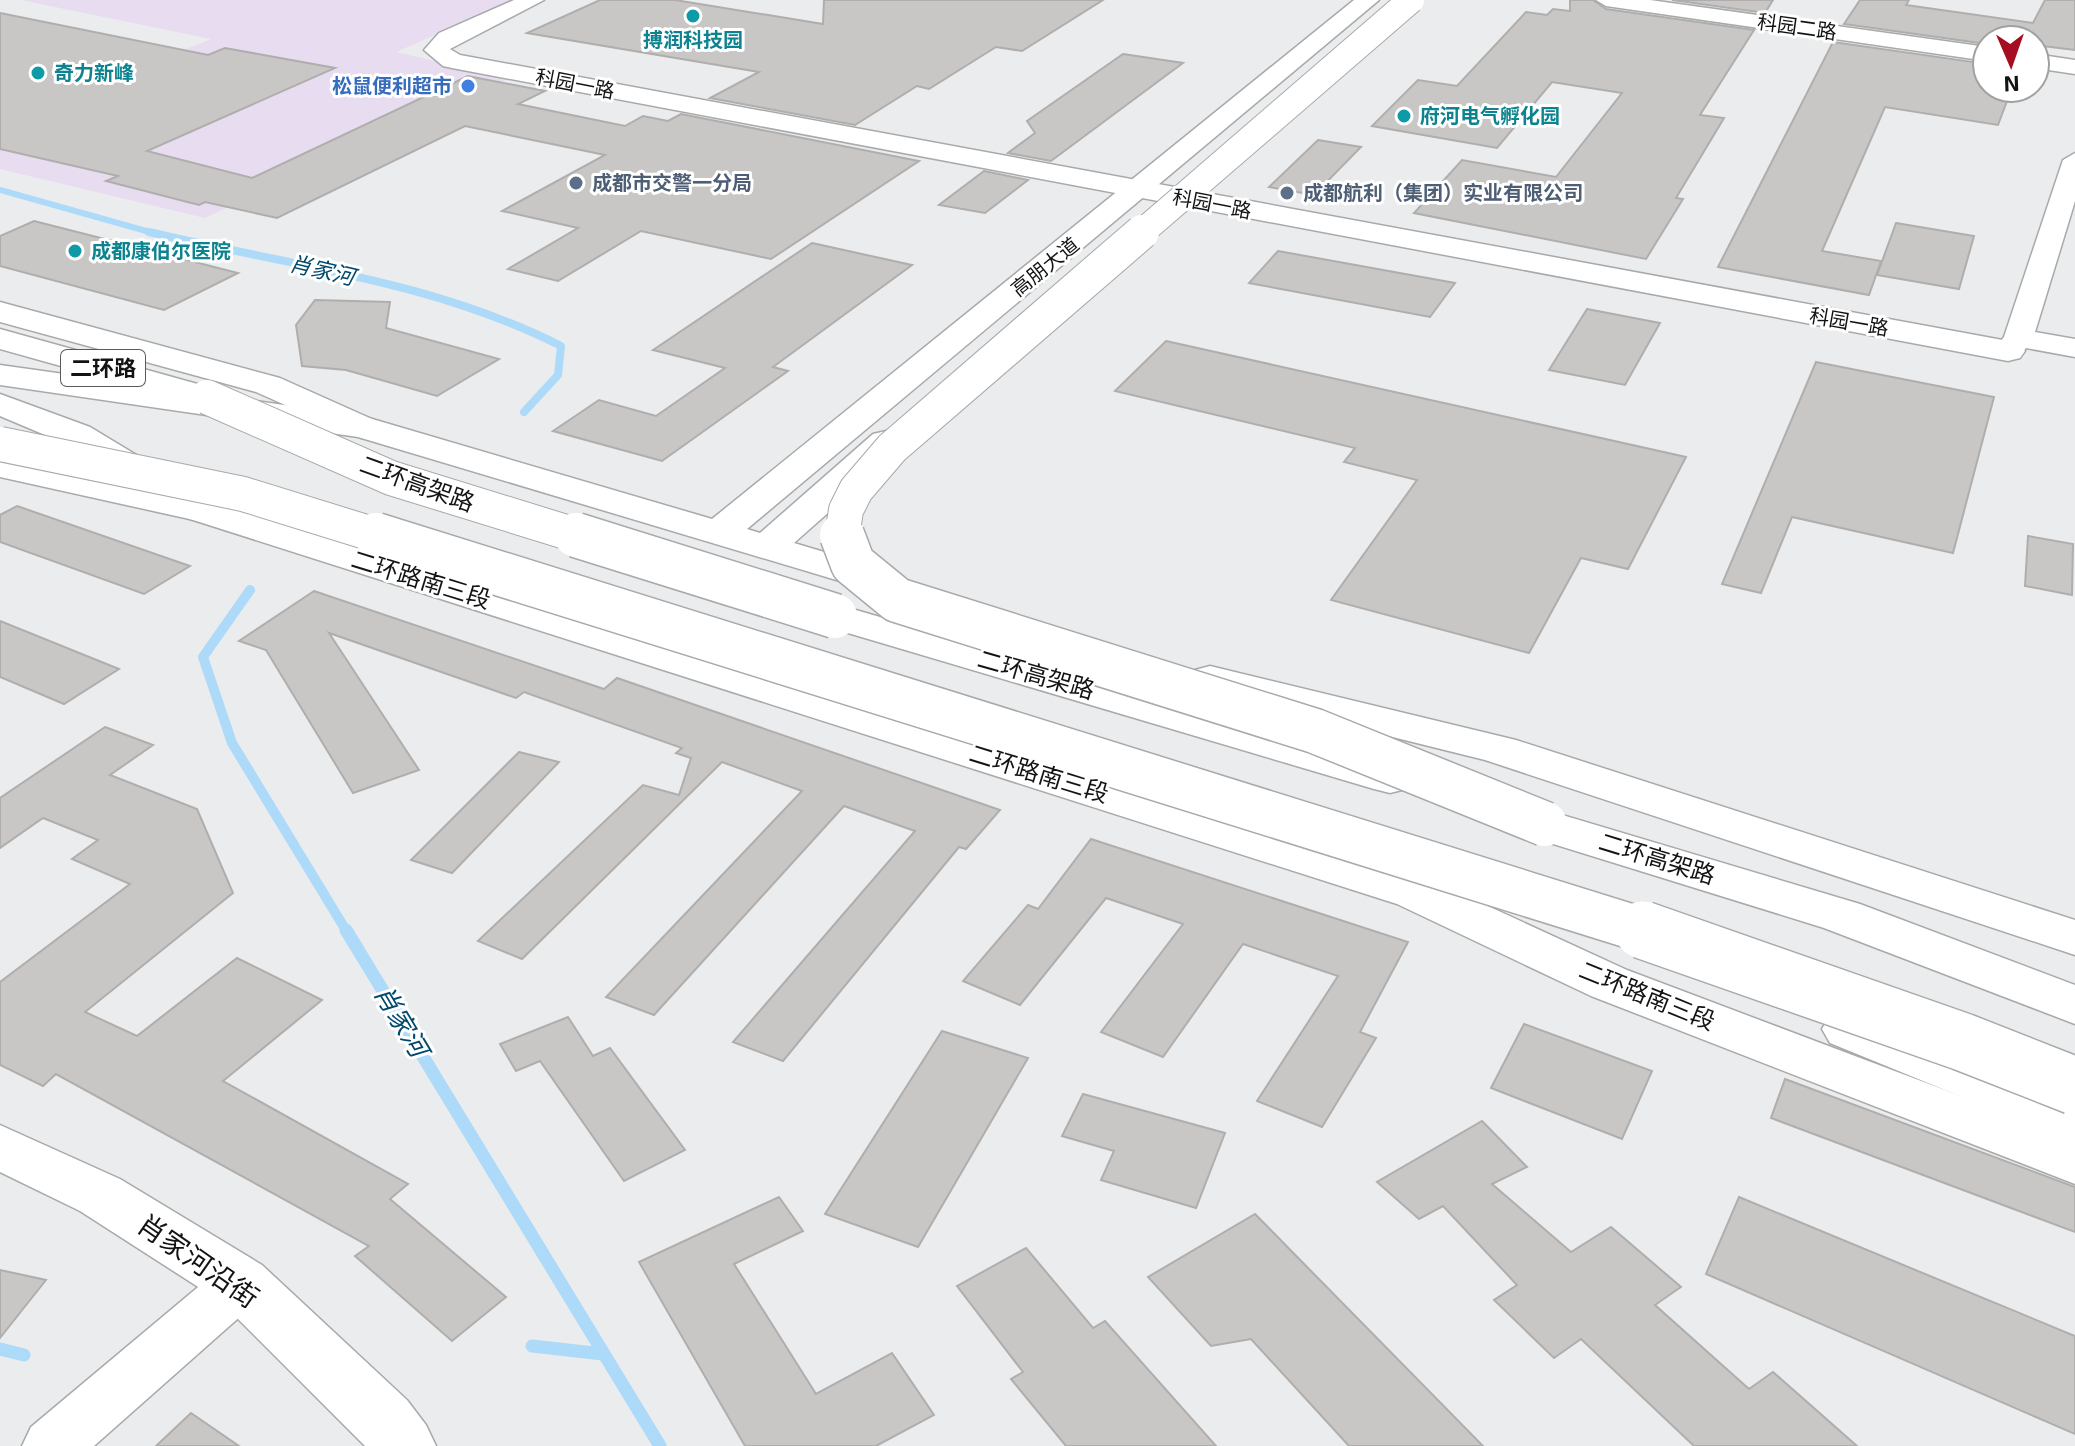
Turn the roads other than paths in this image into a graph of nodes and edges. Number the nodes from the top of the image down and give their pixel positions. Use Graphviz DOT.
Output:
graph roads {
  1 [pos="533,0"];
  2 [pos="1368,0"];
  3 [pos="1396,0"];
  4 [pos="1411,0"];
  5 [pos="1606,0"];
  6 [pos="1971,52"];
  7 [pos="2051,63"];
  8 [pos="2075,67"];
  9 [pos="2075,160"];
  10 [pos="1153,193"];
  11 [pos="0,312"];
  12 [pos="0,339"];
  13 [pos="2013,344"];
  14 [pos="2075,348"];
  15 [pos="0,375"];
  16 [pos="0,404"];
  17 [pos="362,427"];
  18 [pos="77,435"];
  19 [pos="3,464"];
  20 [pos="203,511"];
  21 [pos="720,532"];
  22 [pos="768,546"];
  23 [pos="1545,824"];
  24 [pos="1842,916"];
  25 [pos="2075,938"];
  26 [pos="1696,947"];
  27 [pos="2075,978"];
  28 [pos="2075,1005"];
  29 [pos="2075,1086"];
  30 [pos="2075,1122"];
  31 [pos="0,1147"];
  32 [pos="2075,1162"];
  33 [pos="241,1283"];
  34 [pos="52,1446"];
  35 [pos="403,1446"];
  1 -- 10 [label="main road, 科园一路"];
  2 -- 10 [label="main road, 高朋大道"];
  3 -- 10 [label="main road, 高朋大道"];
  4 -- 23 [label="main road, bridge"];
  5 -- 6 [label="street, 科园二路"];
  7 -- 8 [label="street"];
  9 -- 13 [label="street"];
  10 -- 13 [label="main road, 科园一路"];
  10 -- 21 [label="main road, 高朋大道"];
  10 -- 22 [label="main road, 高朋大道"];
  11 -- 17 [label="main road"];
  12 -- 23 [label="main road, 二环高架路 / 二环路, bridge"];
  13 -- 14 [label="street"];
  15 -- 17 [label="main road"];
  16 -- 18 [label="main road, 二环路南三段"];
  17 -- 21 [label="main road"];
  18 -- 19 [label="street"];
  18 -- 20 [label="main road, 二环路南三段"];
  19 -- 20 [label="main road"];
  19 -- 26 [label="main road, bridge"];
  20 -- 32 [label="main road, 二环路南三段"];
  21 -- 22 [label="main road"];
  22 -- 25 [label="main road"];
  23 -- 24 [label="main road, 二环高架路"];
  24 -- 27 [label="main road"];
  24 -- 28 [label="main road, 二环高架路"];
  26 -- 29 [label="main road, bridge"];
  26 -- 30 [label="main road, bridge"];
  31 -- 33 [label="main road, 肖家河沿街"];
  33 -- 34 [label="street"];
  33 -- 35 [label="main road, 肖家河沿街"];
}
